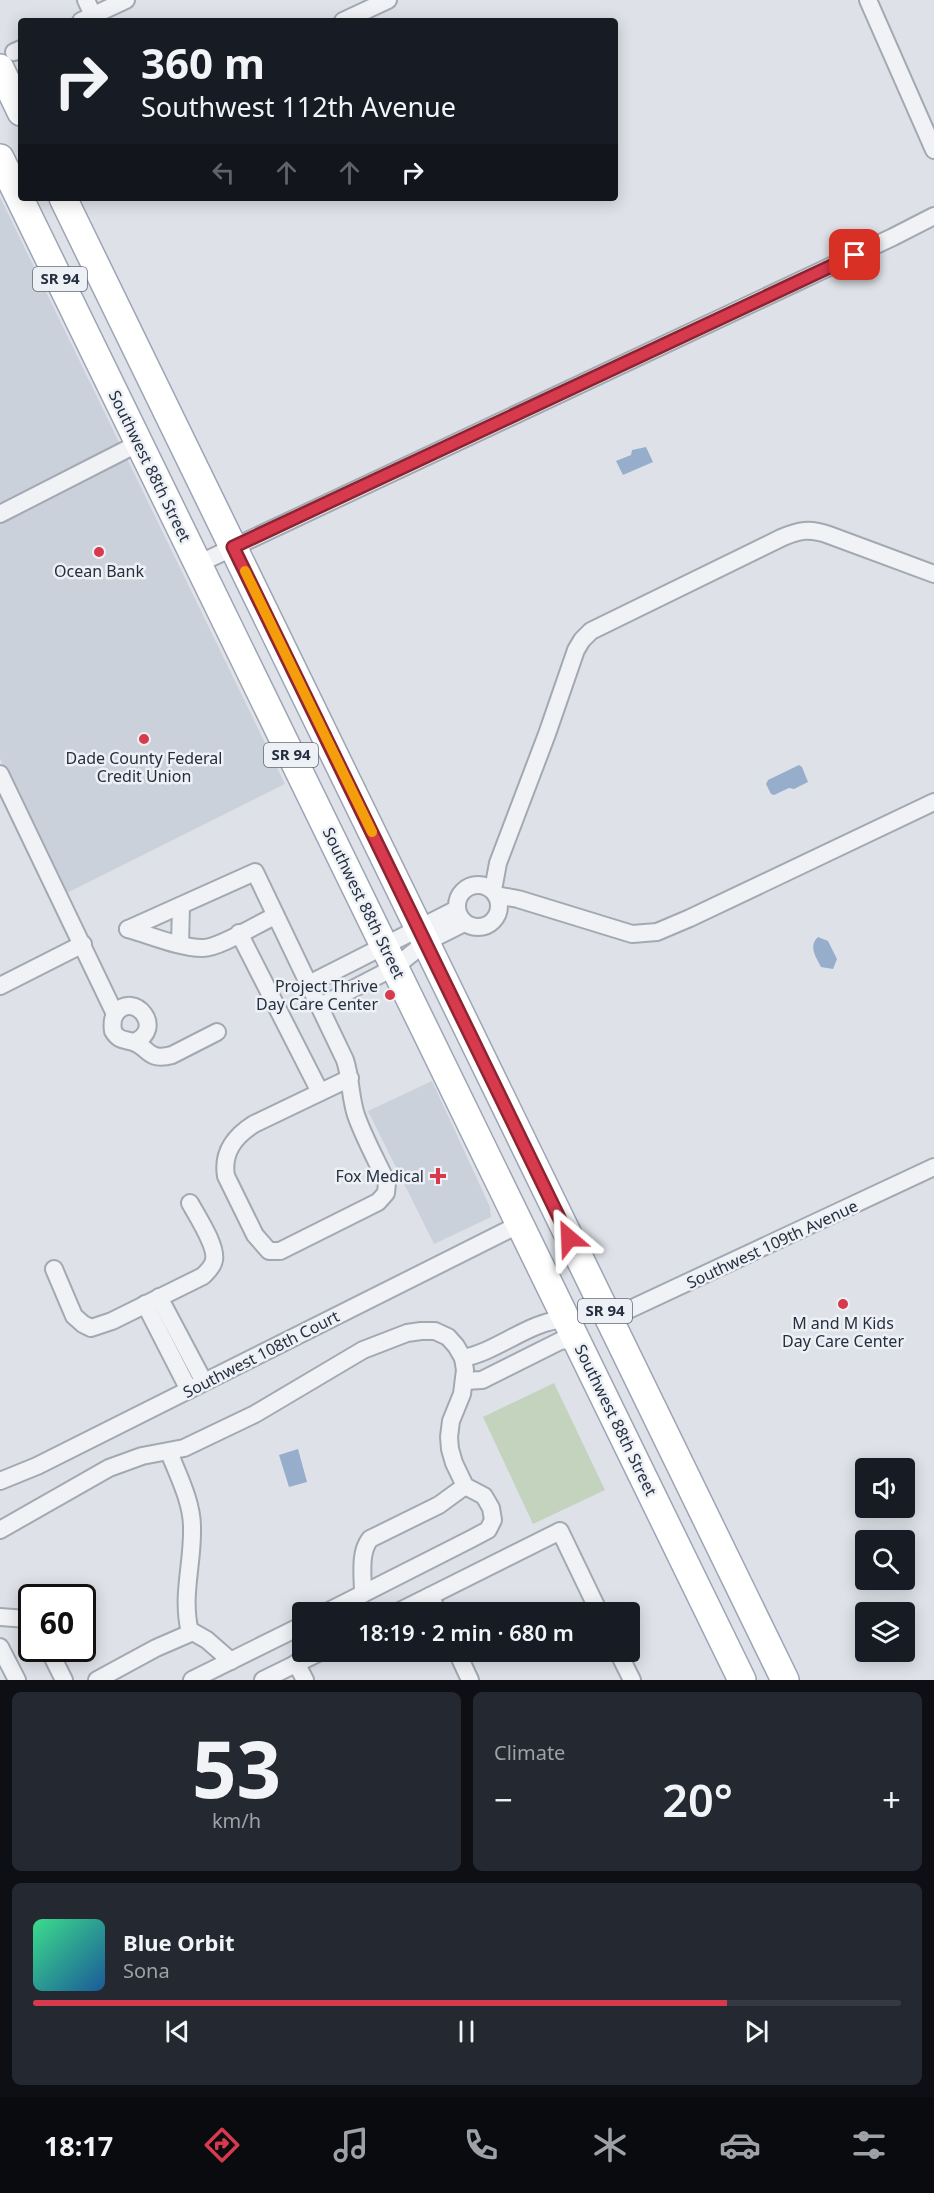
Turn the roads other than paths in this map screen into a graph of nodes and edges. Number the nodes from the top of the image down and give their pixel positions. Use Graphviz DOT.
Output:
graph roads {
  1 [pos="126,0"];
  2 [pos="388,0"];
  3 [pos="868,0"];
  4 [pos="87,12"];
  5 [pos="349,18"];
  6 [pos="12,56"];
  7 [pos="18,93"];
  8 [pos="934,150"];
  9 [pos="0,158"];
  10 [pos="18,195"];
  11 [pos="21,201"];
  12 [pos="64,201"];
  13 [pos="934,216"];
  14 [pos="139,443"];
  15 [pos="0,514"];
  16 [pos="233,547"];
  17 [pos="198,564"];
  18 [pos="934,574"];
  19 [pos="0,774"];
  20 [pos="934,802"];
  21 [pos="495,893"];
  22 [pos="181,906"];
  23 [pos="275,915"];
  24 [pos="460,916"];
  25 [pos="239,933"];
  26 [pos="423,935"];
  27 [pos="83,944"];
  28 [pos="180,944"];
  29 [pos="390,956"];
  30 [pos="339,968"];
  31 [pos="309,984"];
  32 [pos="0,986"];
  33 [pos="349,991"];
  34 [pos="320,1006"];
  35 [pos="115,1014"];
  36 [pos="217,1032"];
  37 [pos="134,1042"];
  38 [pos="350,1078"];
  39 [pos="320,1092"];
  40 [pos="934,1167"];
  41 [pos="190,1203"];
  42 [pos="520,1224"];
  43 [pos="54,1269"];
  44 [pos="549,1284"];
  45 [pos="152,1301"];
  46 [pos="609,1319"];
  47 [pos="572,1331"];
  48 [pos="503,1343"];
  49 [pos="627,1357"];
  50 [pos="463,1358"];
  51 [pos="512,1365"];
  52 [pos="464,1380"];
  53 [pos="196,1386"];
  54 [pos="169,1452"];
  55 [pos="0,1481"];
  56 [pos="465,1486"];
  57 [pos="0,1530"];
  58 [pos="363,1594"];
  59 [pos="430,1596"];
  60 [pos="347,1602"];
  61 [pos="418,1602"];
  62 [pos="433,1602"];
  63 [pos="594,1602"];
  64 [pos="0,1617"];
  65 [pos="18,1618"];
  66 [pos="292,1630"];
  67 [pos="190,1633"];
  68 [pos="0,1647"];
  69 [pos="231,1661"];
  70 [pos="55,1662"];
  71 [pos="300,1662"];
  72 [pos="462,1662"];
  73 [pos="623,1662"];
  74 [pos="296,1664"];
  75 [pos="17,1680"];
  76 [pos="64,1680"];
  77 [pos="97,1680"];
  78 [pos="192,1680"];
  79 [pos="263,1680"];
  80 [pos="304,1680"];
  81 [pos="470,1680"];
  82 [pos="632,1680"];
  83 [pos="742,1680"];
  84 [pos="785,1680"];
  1 -- 4 [label="street"];
  2 -- 5 [label="street"];
  3 -- 8 [label="street"];
  6 -- 7 [label="main road"];
  9 -- 10 [label="main road, Southwest 88th Street / SR 94"];
  11 -- 14 [label="main road, Southwest 88th Street / SR 94"];
  12 -- 16 [label="main road, SR 94"];
  13 -- 16 [label="street"];
  14 -- 15 [label="street"];
  14 -- 17 [label="main road, Southwest 88th Street / SR 94"];
  16 -- 17 [label="street"];
  16 -- 26 [label="main road, SR 94"];
  17 -- 29 [label="main road, Southwest 88th Street / SR 94"];
  18 -- 21 [label="street"];
  19 -- 27 [label="street"];
  20 -- 21 [label="street"];
  21 -- 24 [label="street"];
  21 -- 24 [label="street"];
  22 -- 23 [label="street"];
  22 -- 28 [label="street"];
  22 -- 28 [label="street"];
  23 -- 25 [label="street"];
  23 -- 31 [label="street"];
  24 -- 26 [label="street"];
  25 -- 28 [label="street"];
  25 -- 39 [label="street"];
  26 -- 29 [label="street"];
  26 -- 29 [label="street"];
  26 -- 46 [label="main road, SR 94"];
  27 -- 32 [label="street"];
  27 -- 35 [label="street"];
  29 -- 30 [label="street"];
  29 -- 33 [label="street"];
  29 -- 42 [label="main road, Southwest 88th Street / SR 94"];
  30 -- 31 [label="street"];
  30 -- 33 [label="street"];
  31 -- 34 [label="street"];
  33 -- 34 [label="street"];
  34 -- 38 [label="street"];
  35 -- 37 [label="street"];
  35 -- 37 [label="street"];
  36 -- 37 [label="street"];
  38 -- 39 [label="street"];
  38 -- 39 [label="street"];
  40 -- 46 [label="street, Southwest 109th Avenue"];
  41 -- 45 [label="street"];
  42 -- 44 [label="main road, Southwest 88th Street / SR 94"];
  42 -- 53 [label="street, Southwest 108th Court"];
  43 -- 45 [label="street"];
  44 -- 46 [label="main road"];
  44 -- 47 [label="main road, Southwest 88th Street / SR 94"];
  45 -- 53 [label="street"];
  46 -- 49 [label="main road, SR 94"];
  47 -- 48 [label="street"];
  47 -- 49 [label="main road"];
  47 -- 51 [label="street"];
  47 -- 83 [label="main road, Southwest 88th Street / SR 94"];
  48 -- 50 [label="street"];
  48 -- 51 [label="street"];
  49 -- 84 [label="main road, SR 94"];
  50 -- 52 [label="street"];
  50 -- 54 [label="street"];
  51 -- 52 [label="street"];
  52 -- 56 [label="street"];
  53 -- 55 [label="street, Southwest 108th Court"];
  54 -- 57 [label="street"];
  54 -- 67 [label="street"];
  56 -- 58 [label="street"];
  56 -- 58 [label="street"];
  58 -- 60 [label="street"];
  59 -- 61 [label="street"];
  59 -- 62 [label="street"];
  59 -- 63 [label="street"];
  64 -- 65 [label="street"];
  66 -- 69 [label="street"];
  67 -- 69 [label="street"];
  67 -- 77 [label="street"];
  68 -- 75 [label="street"];
  69 -- 78 [label="street"];
  70 -- 76 [label="street"];
  71 -- 74 [label="street"];
  72 -- 81 [label="street"];
  73 -- 82 [label="street"];
  74 -- 79 [label="street"];
  74 -- 80 [label="street"];
}
